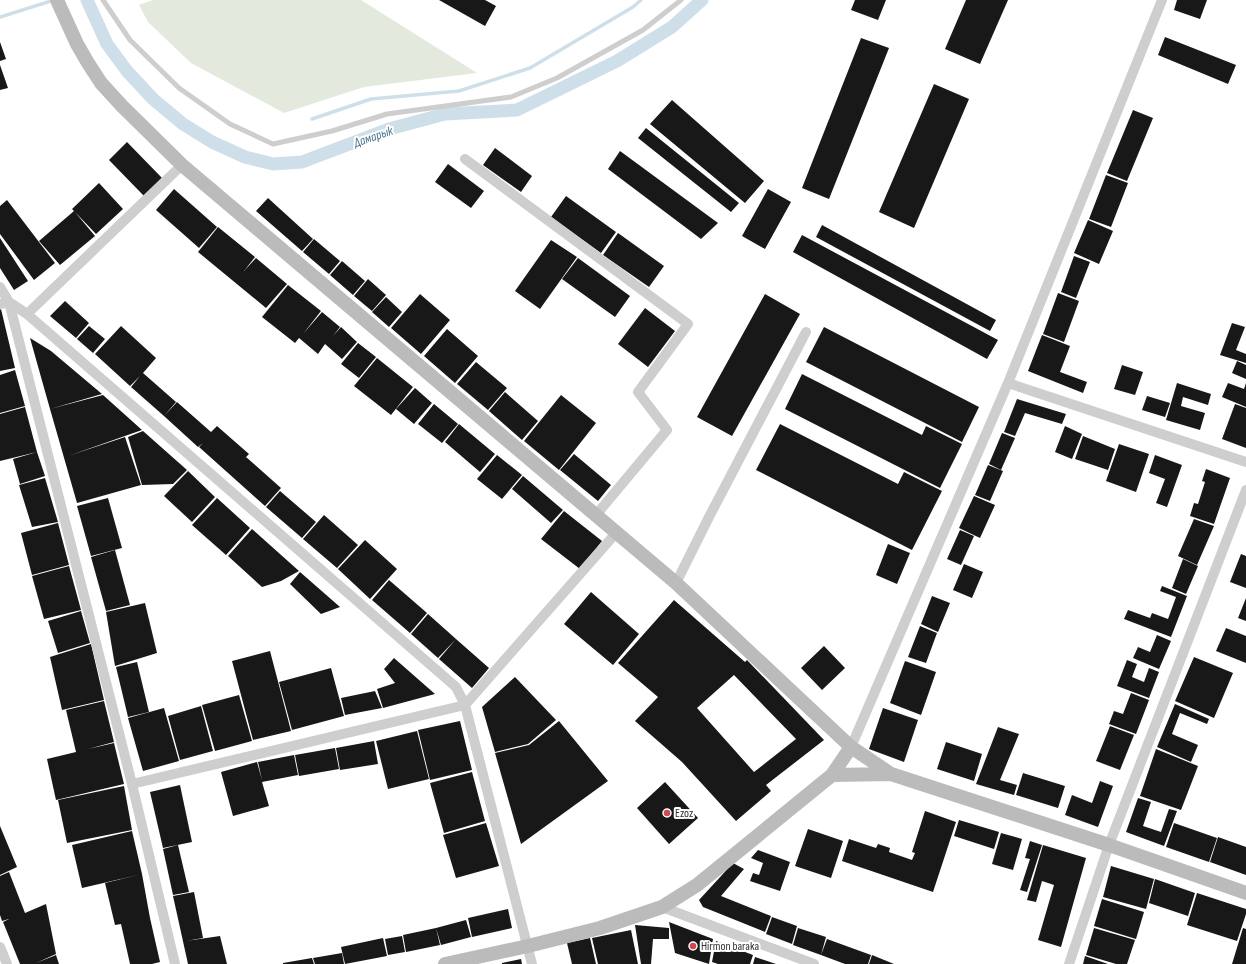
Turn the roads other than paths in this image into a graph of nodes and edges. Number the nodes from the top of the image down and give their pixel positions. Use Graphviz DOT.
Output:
graph roads {
  1 [pos="103,0"];
  2 [pos="681,0"];
  3 [pos="1162,0"];
  4 [pos="58,3"];
  5 [pos="465,159"];
  6 [pos="182,165"];
  7 [pos="0,287"];
  8 [pos="4,303"];
  9 [pos="27,314"];
  10 [pos="806,332"];
  11 [pos="1008,383"];
  12 [pos="1246,462"];
  13 [pos="1246,490"];
  14 [pos="596,515"];
  15 [pos="616,533"];
  16 [pos="676,583"];
  17 [pos="465,705"];
  18 [pos="851,747"];
  19 [pos="891,774"];
  20 [pos="832,775"];
  21 [pos="132,784"];
  22 [pos="1109,845"];
  23 [pos="1246,893"];
  24 [pos="662,907"];
  25 [pos="528,946"];
  26 [pos="0,947"];
  27 [pos="7,964"];
  28 [pos="175,964"];
  29 [pos="445,964"];
  30 [pos="532,964"];
  31 [pos="814,964"];
  32 [pos="1069,964"];
  1 -- 2 [label="lane"];
  3 -- 11 [label="street"];
  4 -- 6 [label="main road"];
  5 -- 14 [label="street"];
  6 -- 9 [label="street"];
  6 -- 14 [label="main road"];
  7 -- 8 [label="street"];
  8 -- 9 [label="street"];
  8 -- 21 [label="street"];
  9 -- 17 [label="street"];
  10 -- 16 [label="street"];
  11 -- 12 [label="street"];
  11 -- 18 [label="street"];
  13 -- 22 [label="street"];
  14 -- 15 [label="main road"];
  15 -- 16 [label="main road"];
  15 -- 17 [label="street"];
  16 -- 18 [label="main road"];
  17 -- 21 [label="street"];
  17 -- 25 [label="street"];
  18 -- 19 [label="main road"];
  18 -- 20 [label="main road"];
  19 -- 20 [label="main road"];
  19 -- 22 [label="main road"];
  20 -- 24 [label="main road"];
  21 -- 28 [label="street"];
  22 -- 23 [label="main road"];
  22 -- 32 [label="street"];
  24 -- 25 [label="main road"];
  24 -- 31 [label="street"];
  25 -- 29 [label="main road"];
  25 -- 30 [label="street"];
  26 -- 27 [label="street"];
}
